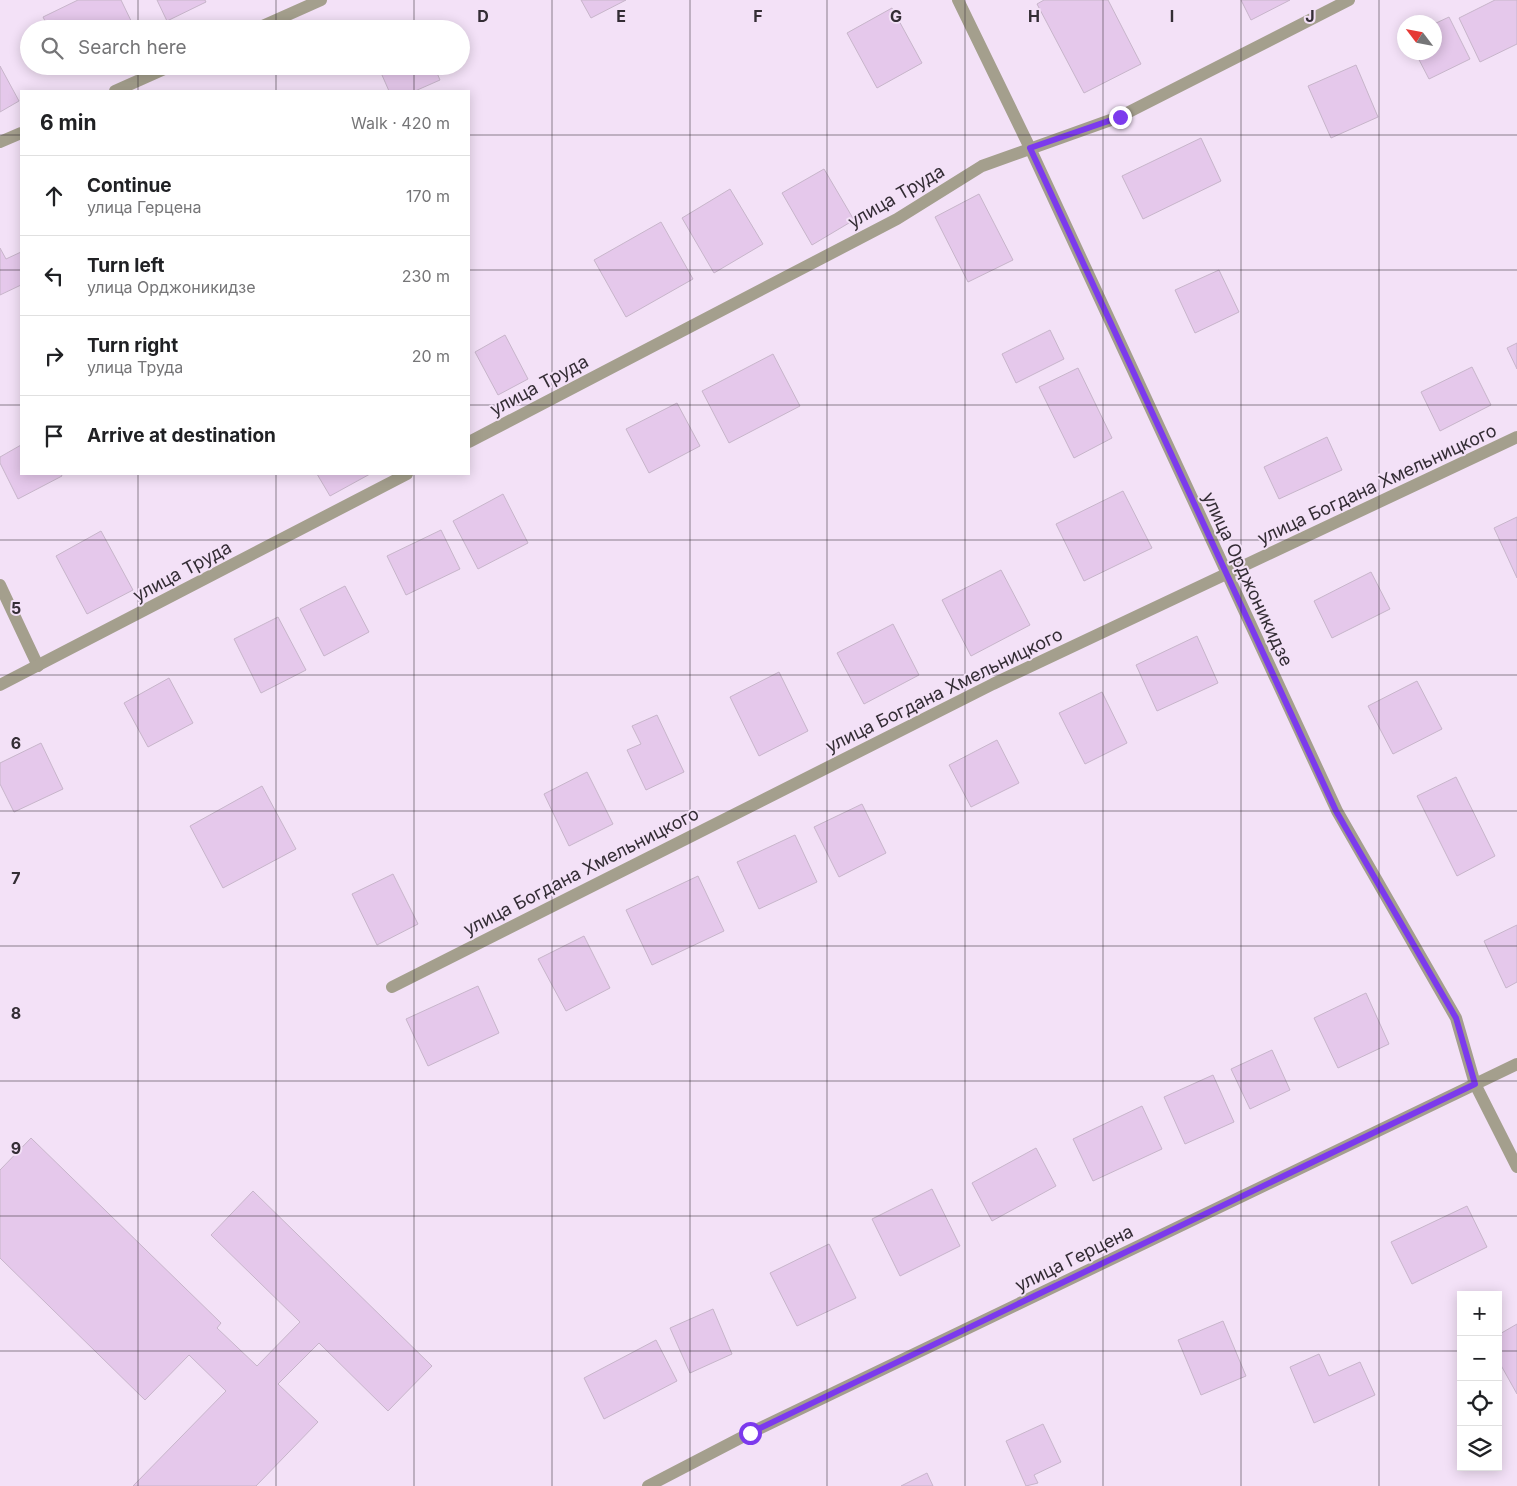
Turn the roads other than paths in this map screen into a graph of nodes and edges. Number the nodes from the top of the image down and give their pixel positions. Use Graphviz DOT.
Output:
graph roads {
  1 [pos="321,0"];
  2 [pos="958,0"];
  3 [pos="1349,0"];
  4 [pos="276,20"];
  5 [pos="151,75"];
  6 [pos="117,90"];
  7 [pos="20,133"];
  8 [pos="0,142"];
  9 [pos="1030,148"];
  10 [pos="1517,437"];
  11 [pos="470,441"];
  12 [pos="405,475"];
  13 [pos="1226,574"];
  14 [pos="0,585"];
  15 [pos="38,666"];
  16 [pos="0,685"];
  17 [pos="392,987"];
  18 [pos="1517,1064"];
  19 [pos="1475,1084"];
  20 [pos="1517,1167"];
  21 [pos="648,1486"];
  1 -- 4 [label="street"];
  2 -- 9 [label="street, улица Орджоникидзе"];
  3 -- 9 [label="street, улица Труда"];
  5 -- 6 [label="street"];
  7 -- 8 [label="street"];
  9 -- 11 [label="street, улица Труда"];
  9 -- 13 [label="street, улица Орджоникидзе"];
  10 -- 13 [label="street, улица Богдана Хмельницкого"];
  12 -- 15 [label="street, улица Труда"];
  13 -- 17 [label="street, улица Богдана Хмельницкого"];
  13 -- 19 [label="street, улица Орджоникидзе"];
  14 -- 15 [label="street"];
  15 -- 16 [label="street, улица Труда"];
  18 -- 19 [label="street, улица Герцена"];
  19 -- 20 [label="street, улица Орджоникидзе"];
  19 -- 21 [label="street, улица Герцена"];
}
